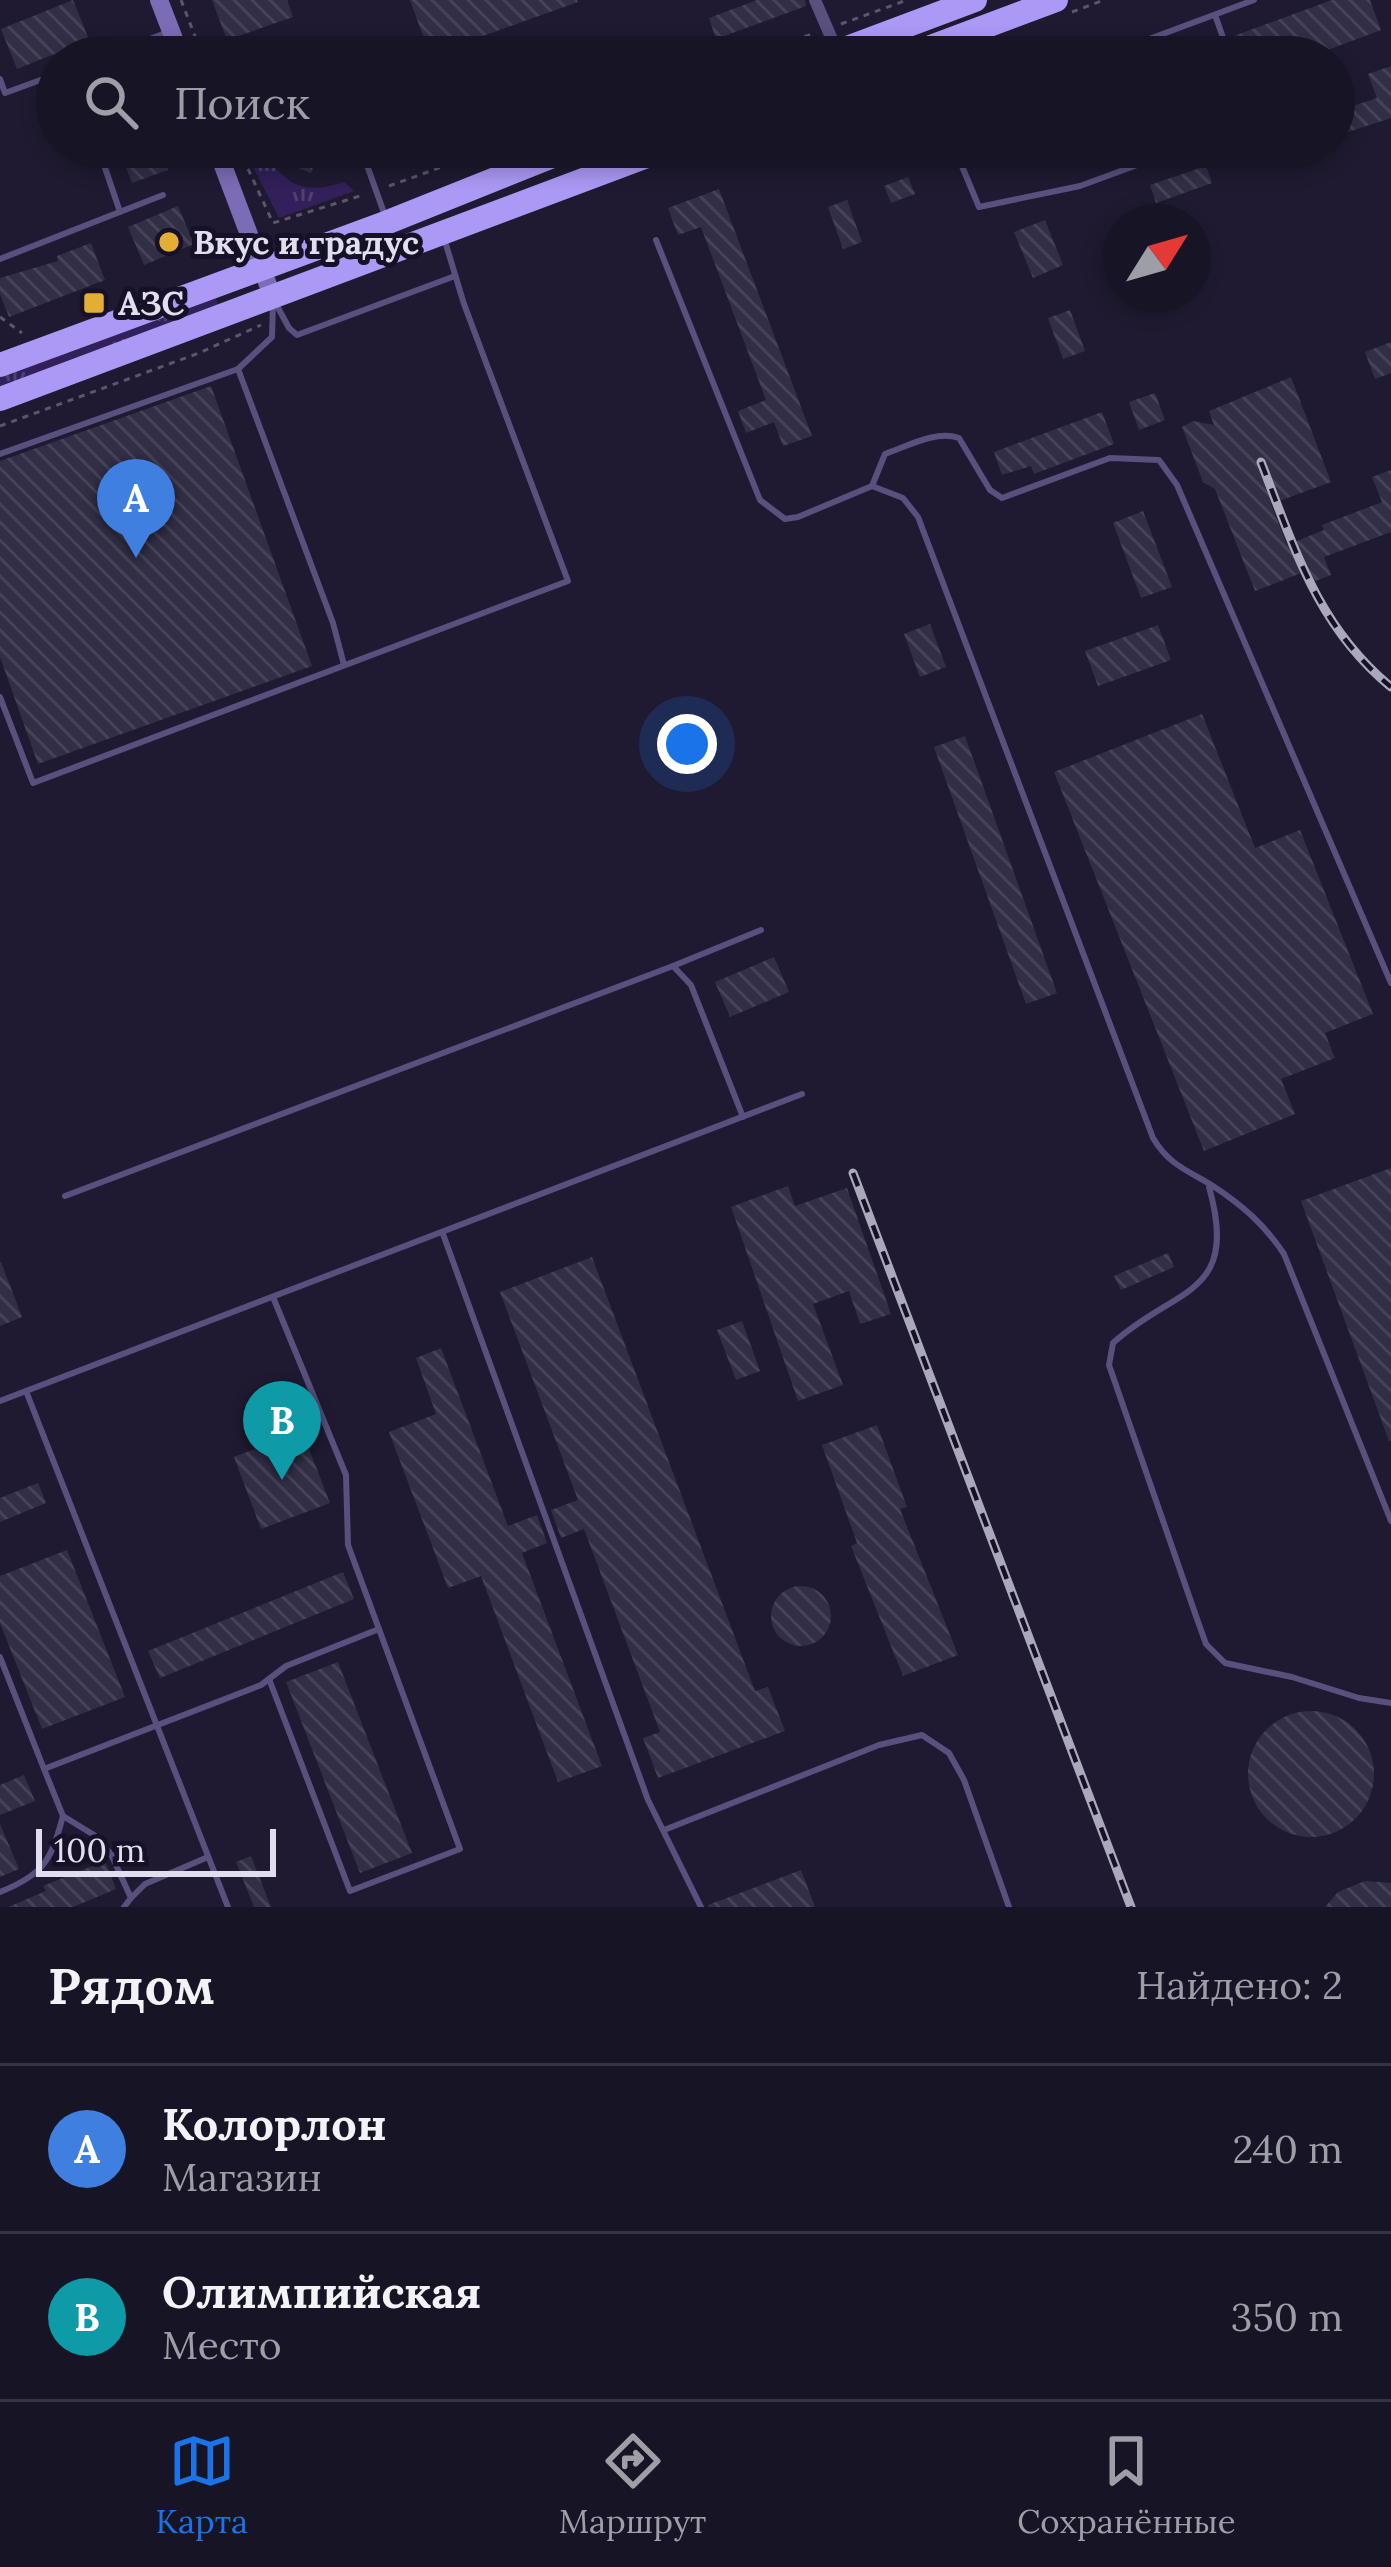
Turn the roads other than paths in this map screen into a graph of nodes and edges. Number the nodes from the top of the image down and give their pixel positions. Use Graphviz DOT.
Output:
graph roads {
  1 [pos="159,0"];
  2 [pos="815,0"];
  3 [pos="975,0"];
  4 [pos="1057,0"];
  5 [pos="1254,0"];
  6 [pos="1215,15"];
  7 [pos="171,31"];
  8 [pos="158,36"];
  9 [pos="173,36"];
  10 [pos="825,36"];
  11 [pos="878,36"];
  12 [pos="964,36"];
  13 [pos="1158,36"];
  14 [pos="1222,36"];
  15 [pos="0,79"];
  16 [pos="36,82"];
  17 [pos="105,168"];
  18 [pos="224,168"];
  19 [pos="367,168"];
  20 [pos="508,168"];
  21 [pos="617,168"];
  22 [pos="963,168"];
  23 [pos="1129,168"];
  24 [pos="163,195"];
  25 [pos="121,213"];
  26 [pos="388,222"];
  27 [pos="443,235"];
  28 [pos="656,240"];
  29 [pos="0,260"];
  30 [pos="261,268"];
  31 [pos="455,276"];
  32 [pos="273,298"];
  33 [pos="0,365"];
  34 [pos="238,369"];
  35 [pos="0,400"];
  36 [pos="0,454"];
  37 [pos="872,486"];
  38 [pos="344,665"];
  39 [pos="0,697"];
  40 [pos="760,930"];
  41 [pos="673,966"];
  42 [pos="1391,983"];
  43 [pos="802,1094"];
  44 [pos="743,1117"];
  45 [pos="1208,1184"];
  46 [pos="64,1196"];
  47 [pos="442,1232"];
  48 [pos="274,1297"];
  49 [pos="26,1391"];
  50 [pos="0,1401"];
  51 [pos="1391,1521"];
  52 [pos="380,1629"];
  53 [pos="0,1657"];
  54 [pos="269,1679"];
  55 [pos="1391,1702"];
  56 [pos="156,1724"];
  57 [pos="44,1769"];
  58 [pos="63,1816"];
  59 [pos="664,1830"];
  60 [pos="208,1857"];
  61 [pos="0,1892"];
  62 [pos="131,1898"];
  63 [pos="124,1907"];
  64 [pos="228,1907"];
  65 [pos="701,1907"];
  66 [pos="1009,1907"];
  1 -- 7 [label="street"];
  2 -- 10 [label="street"];
  3 -- 11 [label="highway"];
  4 -- 12 [label="highway"];
  5 -- 6 [label="lane"];
  6 -- 13 [label="lane"];
  6 -- 14 [label="lane"];
  7 -- 8 [label="lane"];
  7 -- 9 [label="street"];
  15 -- 16 [label="lane"];
  17 -- 25 [label="lane"];
  18 -- 30 [label="street"];
  19 -- 26 [label="lane"];
  20 -- 26 [label="highway"];
  21 -- 27 [label="highway"];
  22 -- 23 [label="lane"];
  24 -- 25 [label="lane"];
  25 -- 29 [label="lane"];
  26 -- 30 [label="highway"];
  27 -- 31 [label="lane"];
  27 -- 32 [label="highway"];
  28 -- 37 [label="lane"];
  30 -- 32 [label="street"];
  30 -- 33 [label="highway"];
  31 -- 32 [label="lane"];
  31 -- 38 [label="lane"];
  32 -- 34 [label="lane"];
  32 -- 35 [label="highway"];
  34 -- 36 [label="lane"];
  34 -- 38 [label="lane"];
  37 -- 42 [label="lane"];
  37 -- 45 [label="lane"];
  38 -- 39 [label="lane"];
  40 -- 41 [label="lane"];
  41 -- 44 [label="lane"];
  41 -- 46 [label="lane"];
  43 -- 44 [label="lane"];
  44 -- 47 [label="lane"];
  45 -- 51 [label="lane"];
  45 -- 55 [label="lane"];
  47 -- 48 [label="lane"];
  47 -- 59 [label="lane"];
  48 -- 49 [label="lane"];
  48 -- 52 [label="lane"];
  49 -- 50 [label="lane"];
  49 -- 56 [label="lane"];
  52 -- 54 [label="lane"];
  52 -- 54 [label="lane"];
  53 -- 57 [label="lane"];
  54 -- 56 [label="lane"];
  56 -- 57 [label="lane"];
  56 -- 60 [label="lane"];
  57 -- 58 [label="lane"];
  58 -- 61 [label="lane"];
  58 -- 62 [label="lane"];
  59 -- 65 [label="lane"];
  59 -- 66 [label="lane"];
  60 -- 62 [label="lane"];
  60 -- 64 [label="lane"];
  62 -- 63 [label="lane"];
}
